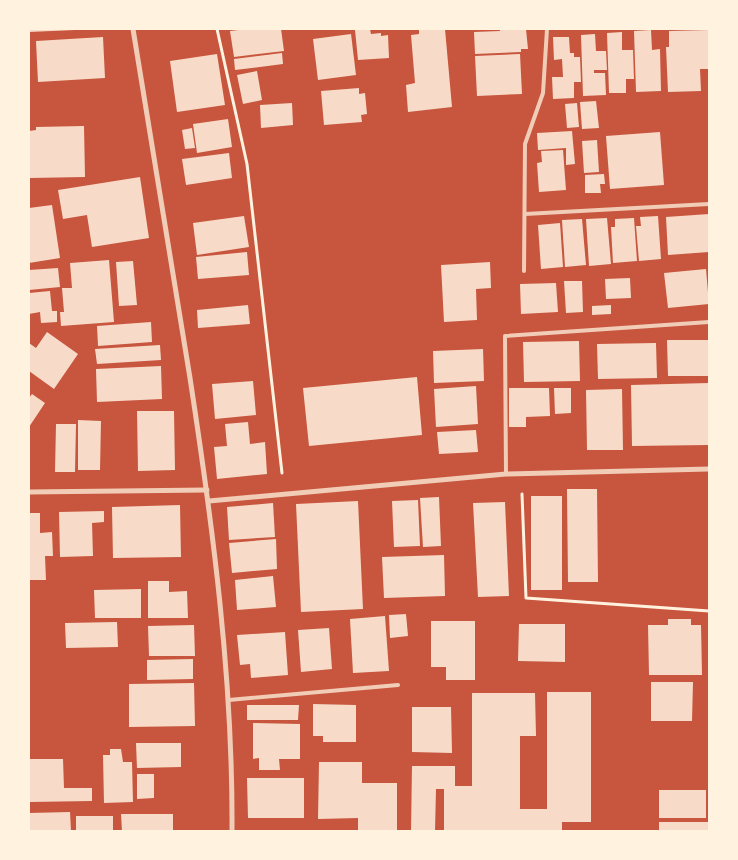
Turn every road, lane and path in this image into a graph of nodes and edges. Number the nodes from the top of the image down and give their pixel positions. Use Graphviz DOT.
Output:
graph roads {
  1 [pos="133,29"];
  2 [pos="217,29"];
  3 [pos="546,29"];
  4 [pos="709,204"];
  5 [pos="525,214"];
  6 [pos="524,271"];
  7 [pos="709,322"];
  8 [pos="709,469"];
  9 [pos="506,474"];
  10 [pos="521,474"];
  11 [pos="207,490"];
  12 [pos="29,492"];
  13 [pos="284,494"];
  14 [pos="209,501"];
  15 [pos="709,611"];
  16 [pos="398,685"];
  17 [pos="229,700"];
  18 [pos="232,831"];
  1 -- 11 [label="street"];
  2 -- 13 [label="path"];
  3 -- 5 [label="lane"];
  4 -- 5 [label="lane"];
  5 -- 6 [label="lane"];
  7 -- 9 [label="lane"];
  8 -- 10 [label="street"];
  9 -- 10 [label="street"];
  9 -- 13 [label="street"];
  10 -- 15 [label="path"];
  11 -- 12 [label="street"];
  11 -- 14 [label="street"];
  13 -- 14 [label="street"];
  14 -- 17 [label="street"];
  16 -- 17 [label="lane"];
  17 -- 18 [label="street"];
}
